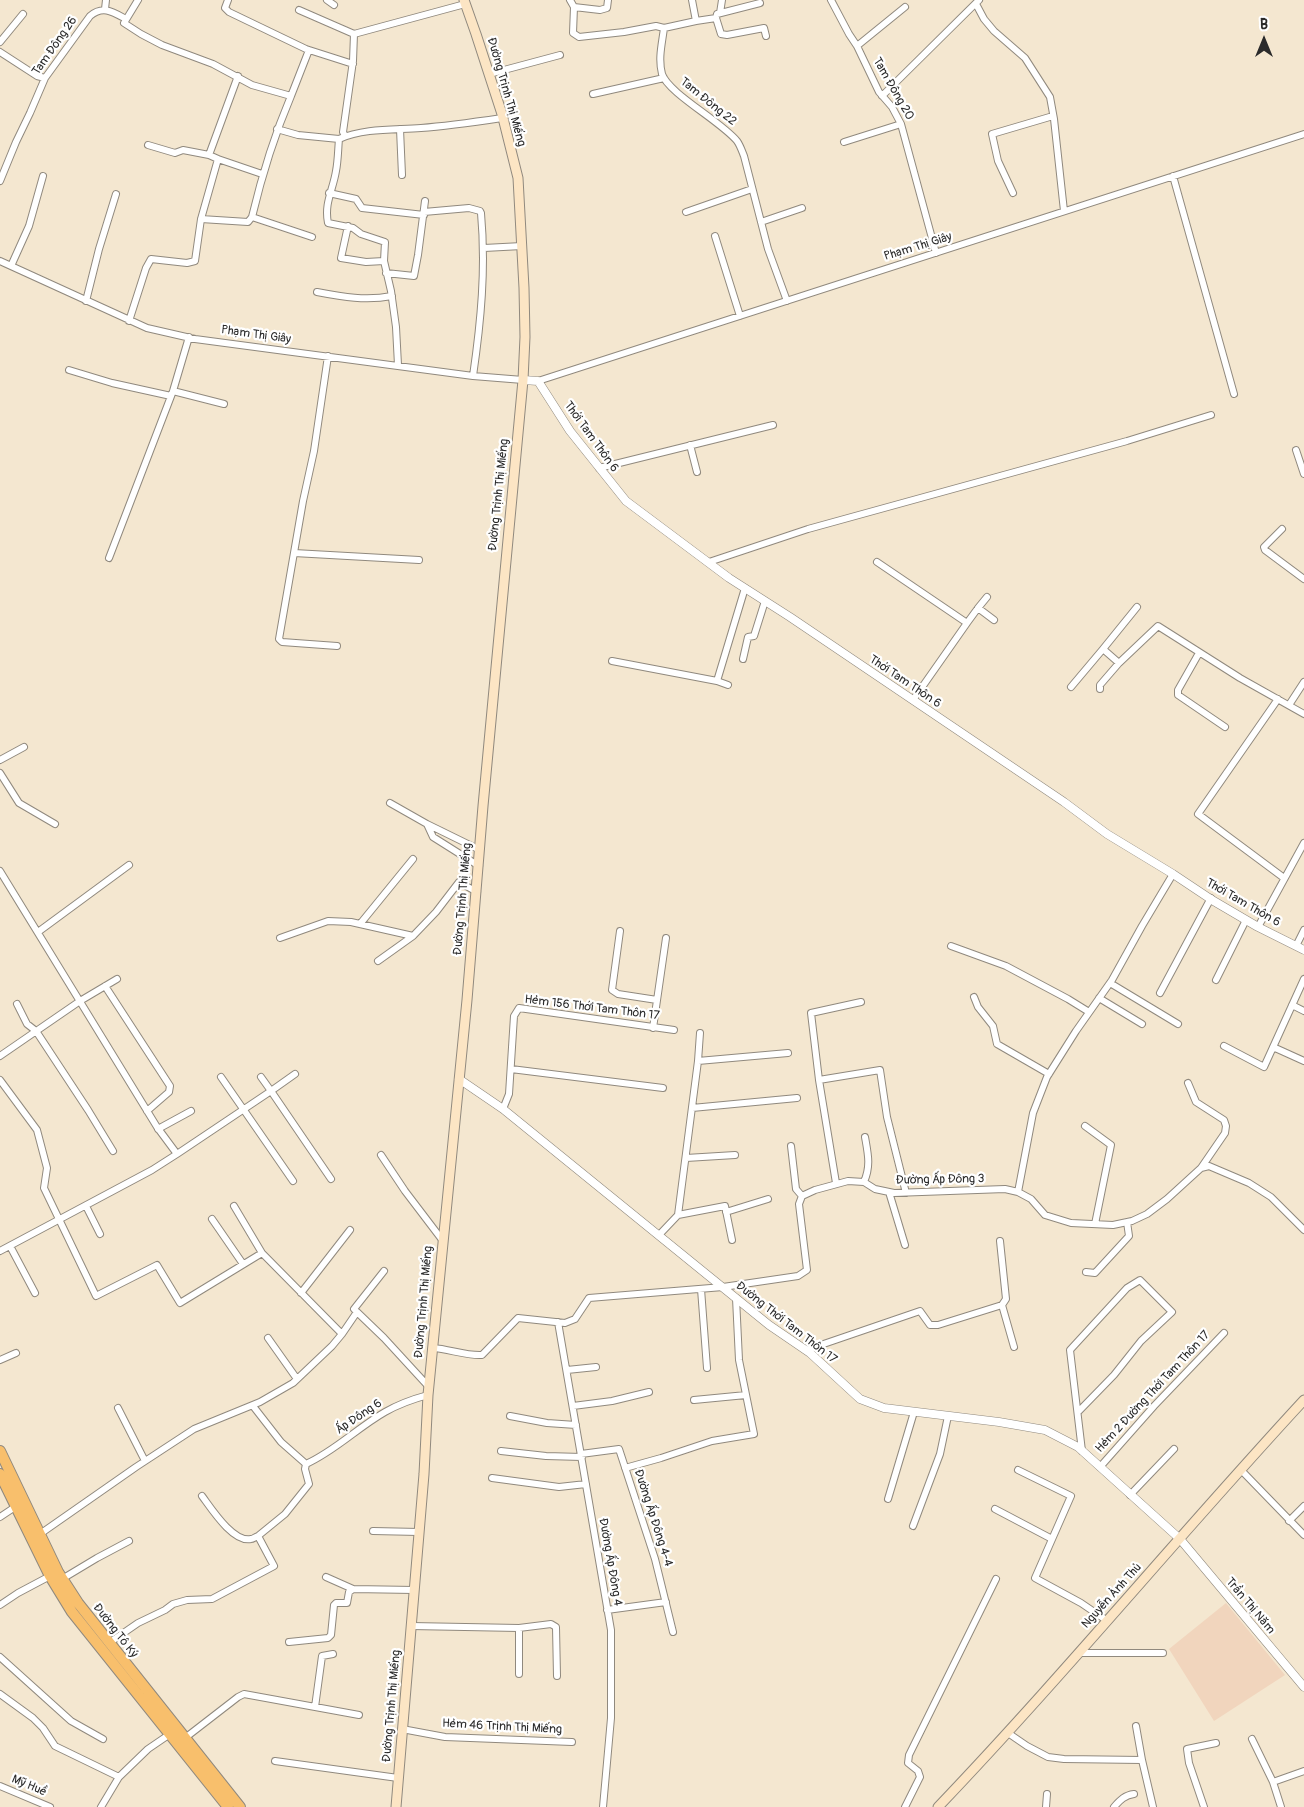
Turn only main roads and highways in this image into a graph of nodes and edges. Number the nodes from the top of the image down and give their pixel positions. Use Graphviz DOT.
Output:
graph roads {
  1 [pos="464,2"];
  2 [pos="1304,1400"];
  3 [pos="0,1451"];
  4 [pos="0,1474"];
  5 [pos="20,1504"];
  6 [pos="36,1537"];
  7 [pos="228,1807"];
  8 [pos="240,1807"];
  9 [pos="396,1807"];
  10 [pos="938,1807"];
  1 -- 9 [label="main road, Đường Trịnh Thị Miếng"];
  2 -- 10 [label="main road, Nguyễn Ảnh Thủ"];
  3 -- 5 [label="main road, Đường Tô Ký"];
  4 -- 5 [label="main road, Đường Tô Ký"];
  5 -- 6 [label="main road, Đường Tô Ký"];
  6 -- 7 [label="main road, Đường Tô Ký"];
  6 -- 8 [label="main road, Đường Tô Ký"];
}
